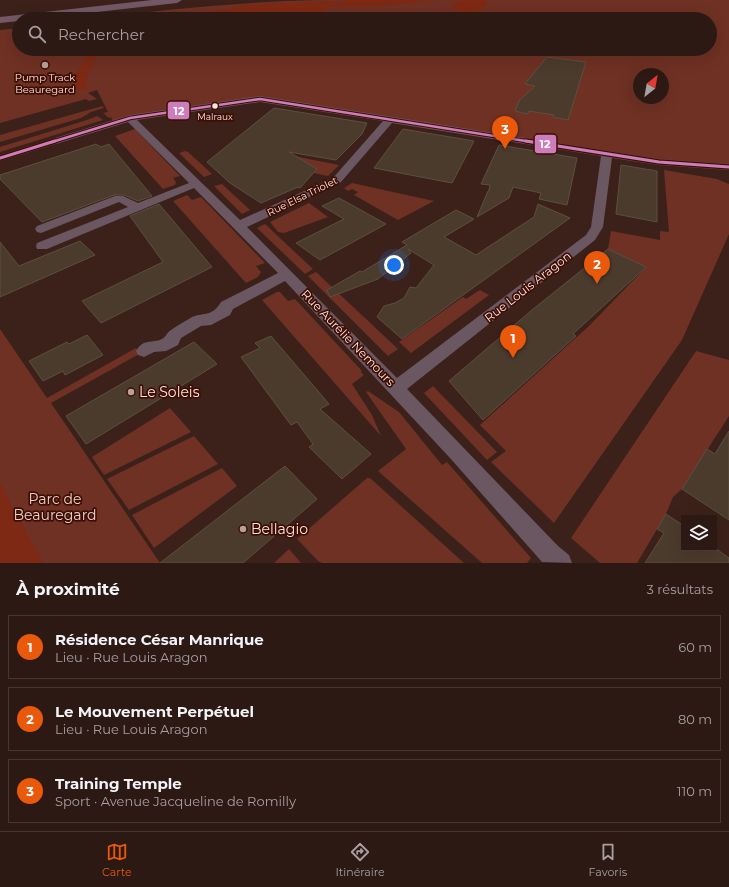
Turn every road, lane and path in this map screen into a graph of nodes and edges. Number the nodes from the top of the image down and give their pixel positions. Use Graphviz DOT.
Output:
graph roads {
  1 [pos="129,0"];
  2 [pos="177,0"];
  3 [pos="18,12"];
  4 [pos="71,12"];
  5 [pos="12,13"];
  6 [pos="0,14"];
  7 [pos="12,19"];
  8 [pos="0,20"];
  9 [pos="130,118"];
  10 [pos="389,120"];
  11 [pos="607,153"];
  12 [pos="0,158"];
  13 [pos="729,167"];
  14 [pos="196,184"];
  15 [pos="138,207"];
  16 [pos="238,226"];
  17 [pos="41,229"];
  18 [pos="42,246"];
  19 [pos="288,274"];
  20 [pos="144,351"];
  21 [pos="396,388"];
  22 [pos="561,563"];
  1 -- 3 [label="highway"];
  2 -- 4 [label="highway"];
  5 -- 6 [label="highway"];
  7 -- 8 [label="highway"];
  9 -- 10 [label="street"];
  9 -- 12 [label="street"];
  9 -- 14 [label="street, Rue Aurélie Nemours"];
  10 -- 11 [label="street"];
  10 -- 16 [label="street, Rue Elsa Triolet"];
  11 -- 13 [label="street"];
  11 -- 21 [label="street, Rue Louis Aragon"];
  14 -- 15 [label="street"];
  14 -- 16 [label="street, Rue Aurélie Nemours"];
  15 -- 17 [label="street"];
  15 -- 18 [label="street"];
  16 -- 19 [label="street, Rue Aurélie Nemours"];
  19 -- 20 [label="street"];
  19 -- 21 [label="street, Rue Aurélie Nemours"];
  21 -- 22 [label="street, Rue Aurélie Nemours"];
}
